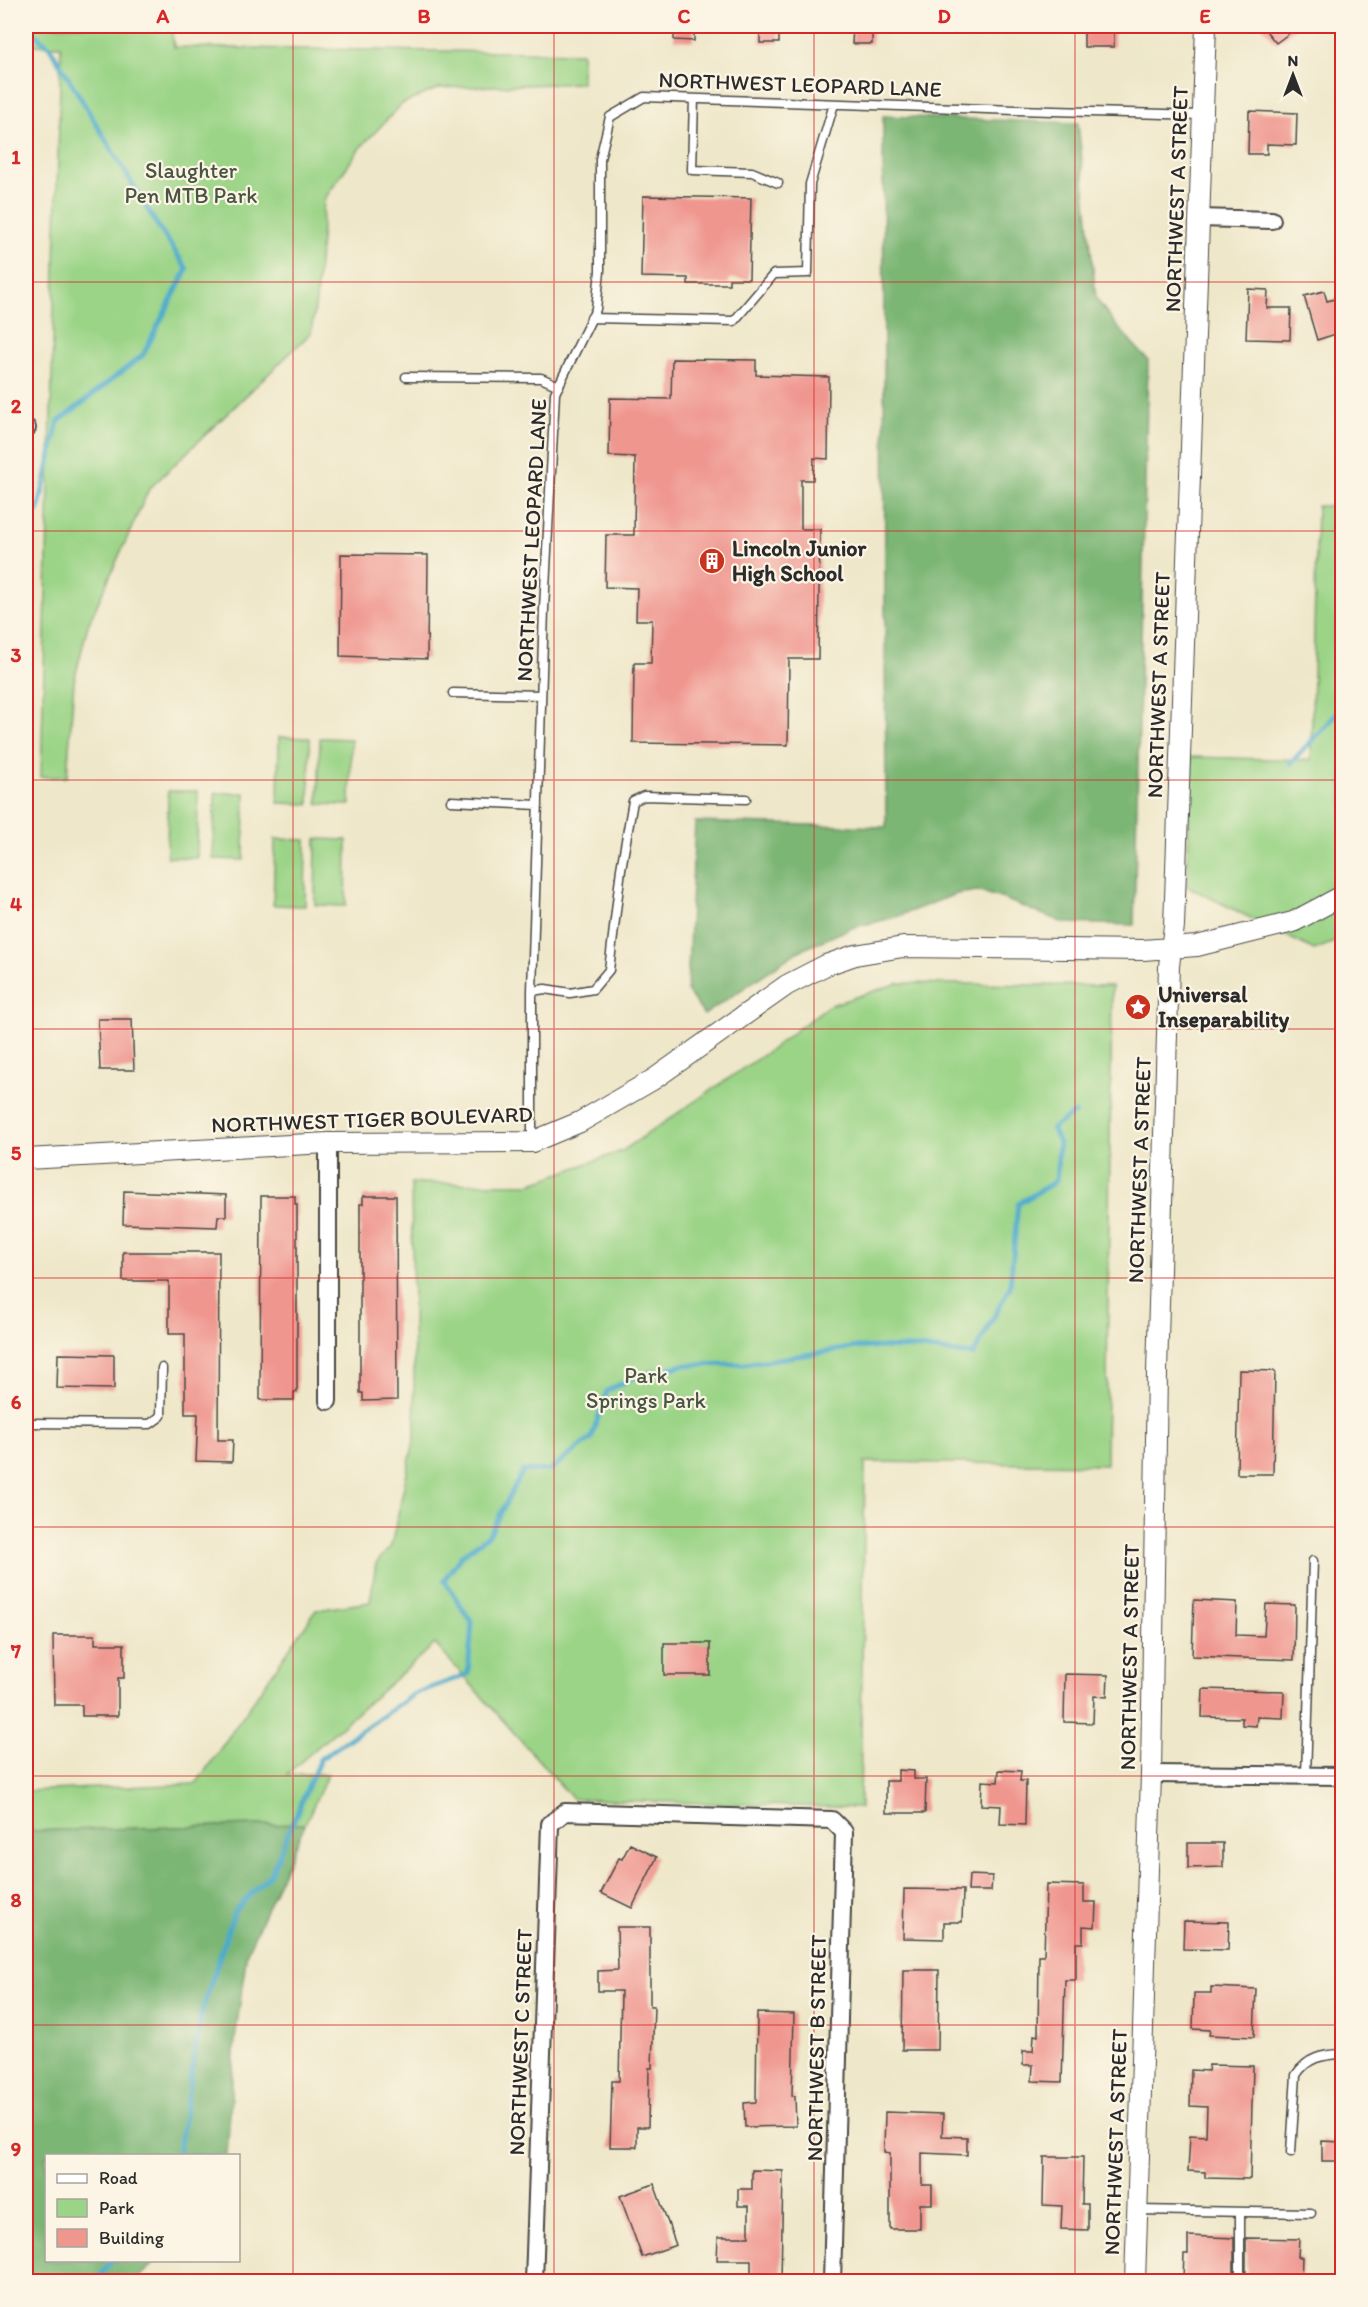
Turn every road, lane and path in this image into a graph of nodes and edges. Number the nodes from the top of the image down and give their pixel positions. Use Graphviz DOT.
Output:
graph roads {
  1 [pos="1206,26"];
  2 [pos="694,99"];
  3 [pos="834,104"];
  4 [pos="1203,115"];
  5 [pos="778,183"];
  6 [pos="1199,218"];
  7 [pos="1272,220"];
  8 [pos="591,318"];
  9 [pos="406,377"];
  10 [pos="559,386"];
  11 [pos="453,693"];
  12 [pos="541,695"];
  13 [pos="746,799"];
  14 [pos="451,801"];
  15 [pos="538,805"];
  16 [pos="1342,896"];
  17 [pos="1172,949"];
  18 [pos="532,991"];
  19 [pos="532,1142"];
  20 [pos="328,1143"];
  21 [pos="26,1159"];
  22 [pos="162,1368"];
  23 [pos="328,1401"];
  24 [pos="26,1424"];
  25 [pos="1313,1561"];
  26 [pos="1151,1774"];
  27 [pos="1306,1776"];
  28 [pos="1342,1776"];
  29 [pos="566,1812"];
  30 [pos="1342,2055"];
  31 [pos="1291,2152"];
  32 [pos="1137,2210"];
  33 [pos="1240,2212"];
  34 [pos="1311,2213"];
  35 [pos="534,2282"];
  36 [pos="832,2282"];
  37 [pos="1135,2282"];
  38 [pos="1240,2282"];
  1 -- 4 [label="street, NORTHWEST A STREET"];
  2 -- 3 [label="lane, NORTHWEST LEOPARD LANE"];
  2 -- 5 [label="lane"];
  2 -- 8 [label="lane, NORTHWEST LEOPARD LANE"];
  3 -- 4 [label="lane, NORTHWEST LEOPARD LANE"];
  3 -- 8 [label="lane"];
  4 -- 6 [label="street, NORTHWEST A STREET"];
  6 -- 7 [label="street"];
  6 -- 17 [label="street, NORTHWEST A STREET"];
  8 -- 10 [label="lane, NORTHWEST LEOPARD LANE"];
  9 -- 10 [label="lane"];
  10 -- 12 [label="lane, NORTHWEST LEOPARD LANE"];
  11 -- 12 [label="lane"];
  12 -- 15 [label="lane, NORTHWEST LEOPARD LANE"];
  13 -- 18 [label="lane"];
  14 -- 15 [label="lane"];
  15 -- 18 [label="lane, NORTHWEST LEOPARD LANE"];
  16 -- 17 [label="street, NORTHWEST TIGER BOULEVARD"];
  17 -- 19 [label="street, NORTHWEST TIGER BOULEVARD"];
  17 -- 26 [label="street, NORTHWEST A STREET"];
  18 -- 19 [label="lane, NORTHWEST LEOPARD LANE"];
  19 -- 20 [label="street, NORTHWEST TIGER BOULEVARD"];
  20 -- 21 [label="street, NORTHWEST TIGER BOULEVARD"];
  20 -- 23 [label="street"];
  22 -- 24 [label="lane"];
  25 -- 27 [label="lane"];
  26 -- 27 [label="street"];
  26 -- 32 [label="street, NORTHWEST A STREET"];
  27 -- 28 [label="street"];
  29 -- 35 [label="street, NORTHWEST C STREET"];
  29 -- 36 [label="street, NORTHWEST B STREET"];
  30 -- 31 [label="lane"];
  32 -- 33 [label="lane"];
  32 -- 37 [label="street, NORTHWEST A STREET"];
  33 -- 34 [label="lane"];
  33 -- 38 [label="lane"];
}
